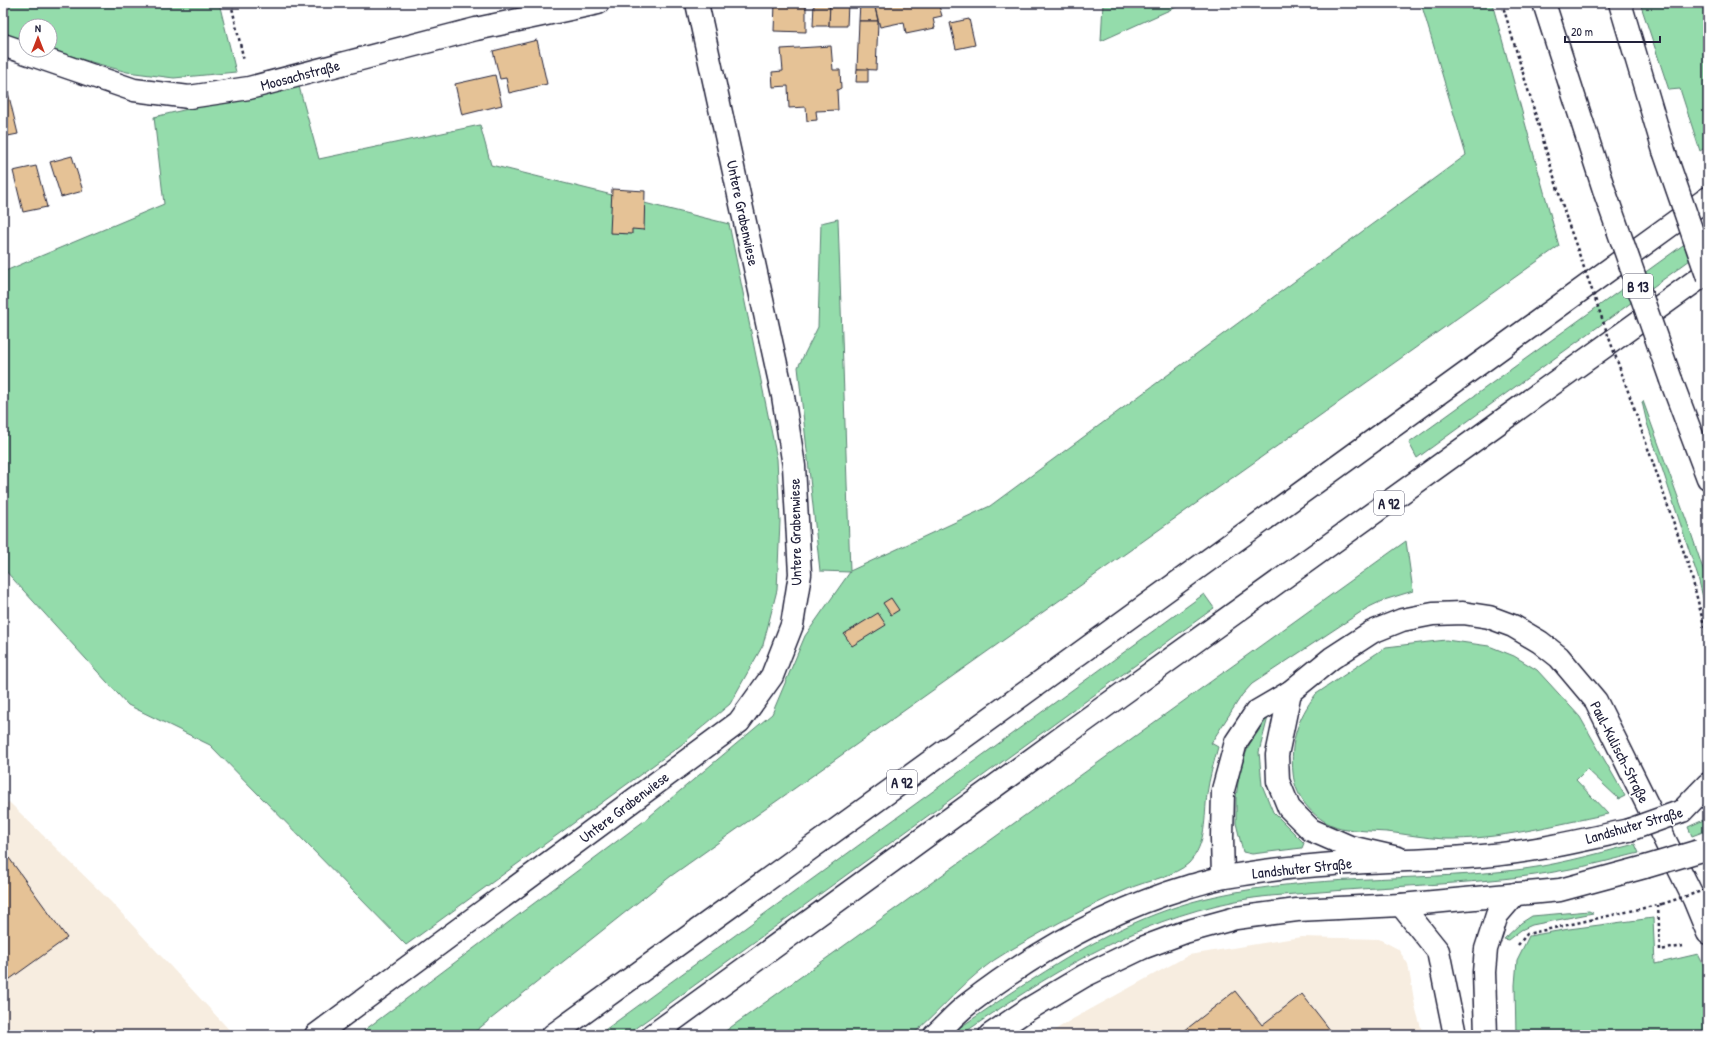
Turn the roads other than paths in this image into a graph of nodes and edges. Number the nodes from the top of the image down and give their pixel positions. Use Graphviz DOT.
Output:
graph roads {
  1 [pos="598,3"];
  2 [pos="697,3"];
  3 [pos="1544,3"];
  4 [pos="1620,3"];
  5 [pos="3,45"];
  6 [pos="1708,198"];
  7 [pos="1708,272"];
  8 [pos="1708,278"];
  9 [pos="1708,478"];
  10 [pos="1290,692"];
  11 [pos="1708,784"];
  12 [pos="1708,806"];
  13 [pos="1682,811"];
  14 [pos="1703,849"];
  15 [pos="1406,860"];
  16 [pos="1223,877"];
  17 [pos="1515,894"];
  18 [pos="1401,905"];
  19 [pos="1708,932"];
  20 [pos="316,1035"];
  21 [pos="553,1035"];
  22 [pos="653,1035"];
  23 [pos="935,1035"];
  24 [pos="990,1035"];
  25 [pos="1455,1035"];
  26 [pos="1486,1035"];
  1 -- 5 [label="main road, Moosachstraße"];
  2 -- 20 [label="main road, Untere Grabenwiese"];
  3 -- 9 [label="main road, B 13, bridge"];
  4 -- 8 [label="main road, bridge"];
  6 -- 21 [label="main road, A 92"];
  7 -- 22 [label="main road, A 92"];
  10 -- 15 [label="main road"];
  10 -- 16 [label="main road, Paul-Kulisch-Straße"];
  10 -- 19 [label="main road, Paul-Kulisch-Straße"];
  11 -- 13 [label="main road"];
  12 -- 13 [label="main road, Landshuter Straße"];
  13 -- 15 [label="main road, Landshuter Straße, bridge"];
  14 -- 17 [label="main road, bridge"];
  15 -- 16 [label="main road, Landshuter Straße"];
  16 -- 23 [label="main road, Landshuter Straße"];
  17 -- 18 [label="main road"];
  17 -- 26 [label="main road"];
  18 -- 24 [label="main road"];
  18 -- 25 [label="main road"];
}
